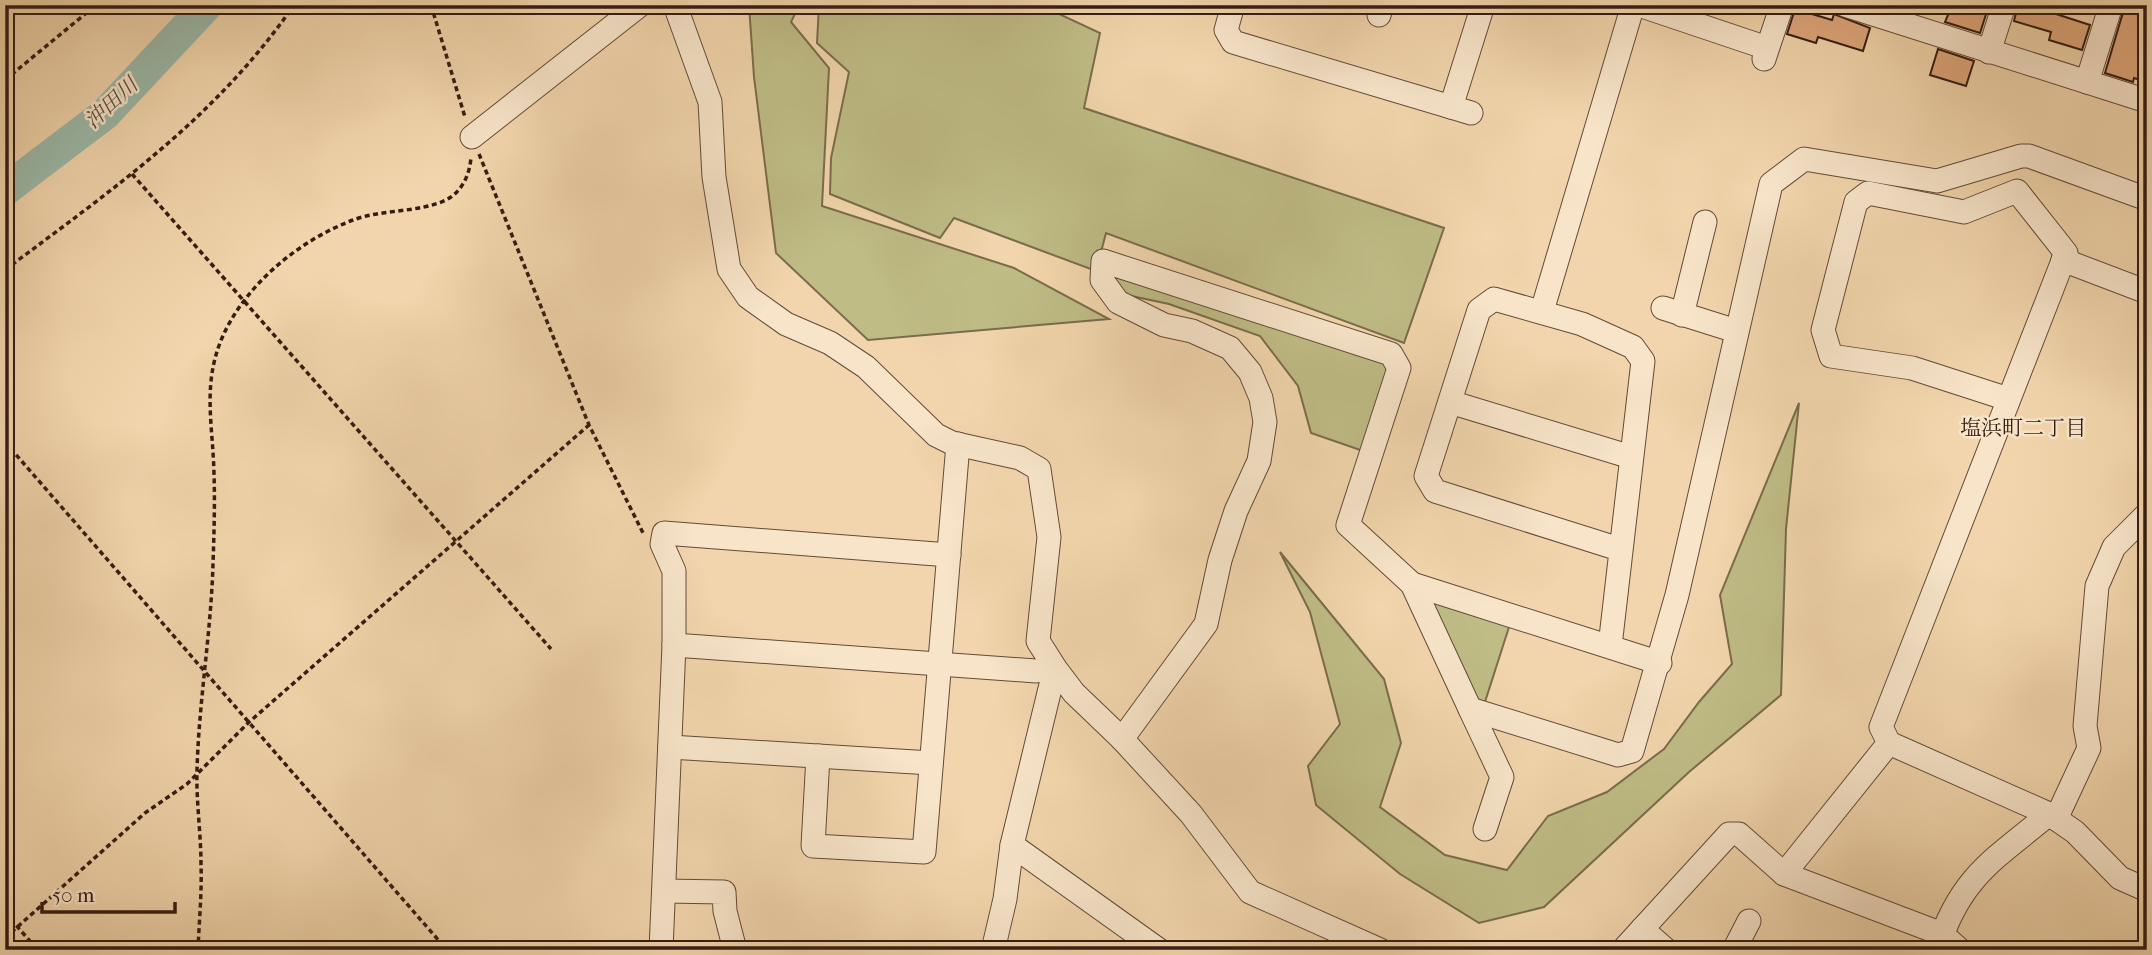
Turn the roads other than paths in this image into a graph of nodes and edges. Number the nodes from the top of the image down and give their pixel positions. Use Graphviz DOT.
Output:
graph roads {
  1 [pos="640,5"];
  2 [pos="675,5"];
  3 [pos="1233,5"];
  4 [pos="1483,5"];
  5 [pos="1633,5"];
  6 [pos="1639,5"];
  7 [pos="1782,5"];
  8 [pos="1845,5"];
  9 [pos="2004,5"];
  10 [pos="2111,5"];
  11 [pos="1892,12"];
  12 [pos="1989,51"];
  13 [pos="2087,82"];
  14 [pos="2147,101"];
  15 [pos="472,137"];
  16 [pos="2147,199"];
  17 [pos="1705,222"];
  18 [pos="2063,260"];
  19 [pos="2147,292"];
  20 [pos="1542,311"];
  21 [pos="1736,331"];
  22 [pos="2008,399"];
  23 [pos="1450,402"];
  24 [pos="958,444"];
  25 [pos="1631,457"];
  26 [pos="2147,514"];
  27 [pos="1619,549"];
  28 [pos="949,555"];
  29 [pos="1412,584"];
  30 [pos="674,645"];
  31 [pos="1609,646"];
  32 [pos="939,662"];
  33 [pos="1660,663"];
  34 [pos="1055,668"];
  35 [pos="1470,709"];
  36 [pos="1122,739"];
  37 [pos="1889,743"];
  38 [pos="670,747"];
  39 [pos="818,756"];
  40 [pos="931,763"];
  41 [pos="2053,817"];
  42 [pos="1485,828"];
  43 [pos="1012,845"];
  44 [pos="1784,874"];
  45 [pos="2147,890"];
  46 [pos="664,891"];
  47 [pos="1749,921"];
  48 [pos="1642,929"];
  49 [pos="1940,942"];
  50 [pos="1340,943"];
  51 [pos="661,950"];
  52 [pos="735,950"];
  53 [pos="993,950"];
  54 [pos="1159,950"];
  55 [pos="1380,950"];
  56 [pos="1623,950"];
  57 [pos="1666,950"];
  58 [pos="1734,950"];
  59 [pos="1960,950"];
  1 -- 15 [label="street"];
  2 -- 24 [label="street"];
  3 -- 4 [label="street"];
  5 -- 20 [label="street"];
  6 -- 7 [label="street"];
  8 -- 11 [label="street"];
  9 -- 12 [label="street"];
  10 -- 13 [label="street"];
  11 -- 12 [label="street"];
  12 -- 13 [label="street"];
  13 -- 14 [label="street"];
  16 -- 21 [label="street"];
  17 -- 21 [label="street"];
  18 -- 19 [label="street"];
  18 -- 22 [label="street"];
  18 -- 22 [label="street"];
  20 -- 23 [label="street"];
  20 -- 25 [label="street"];
  21 -- 33 [label="street"];
  22 -- 37 [label="street"];
  23 -- 25 [label="street"];
  23 -- 27 [label="street"];
  24 -- 28 [label="street"];
  24 -- 34 [label="street"];
  25 -- 27 [label="street"];
  26 -- 41 [label="street"];
  27 -- 31 [label="street"];
  28 -- 30 [label="street"];
  28 -- 32 [label="street"];
  29 -- 31 [label="street"];
  29 -- 35 [label="street"];
  29 -- 36 [label="street"];
  30 -- 32 [label="street"];
  30 -- 38 [label="street"];
  31 -- 33 [label="street"];
  32 -- 34 [label="street"];
  32 -- 40 [label="street"];
  33 -- 35 [label="street"];
  34 -- 36 [label="street"];
  34 -- 43 [label="street"];
  35 -- 42 [label="street"];
  36 -- 50 [label="street"];
  37 -- 41 [label="street"];
  37 -- 44 [label="street"];
  38 -- 39 [label="street"];
  38 -- 46 [label="street"];
  39 -- 40 [label="street"];
  39 -- 40 [label="street"];
  41 -- 45 [label="street"];
  41 -- 49 [label="street"];
  43 -- 53 [label="street"];
  43 -- 54 [label="street"];
  44 -- 48 [label="street"];
  44 -- 49 [label="street"];
  46 -- 51 [label="street"];
  46 -- 52 [label="street"];
  47 -- 58 [label="street"];
  48 -- 56 [label="street"];
  48 -- 57 [label="street"];
  49 -- 59 [label="street"];
  50 -- 55 [label="street"];
}
